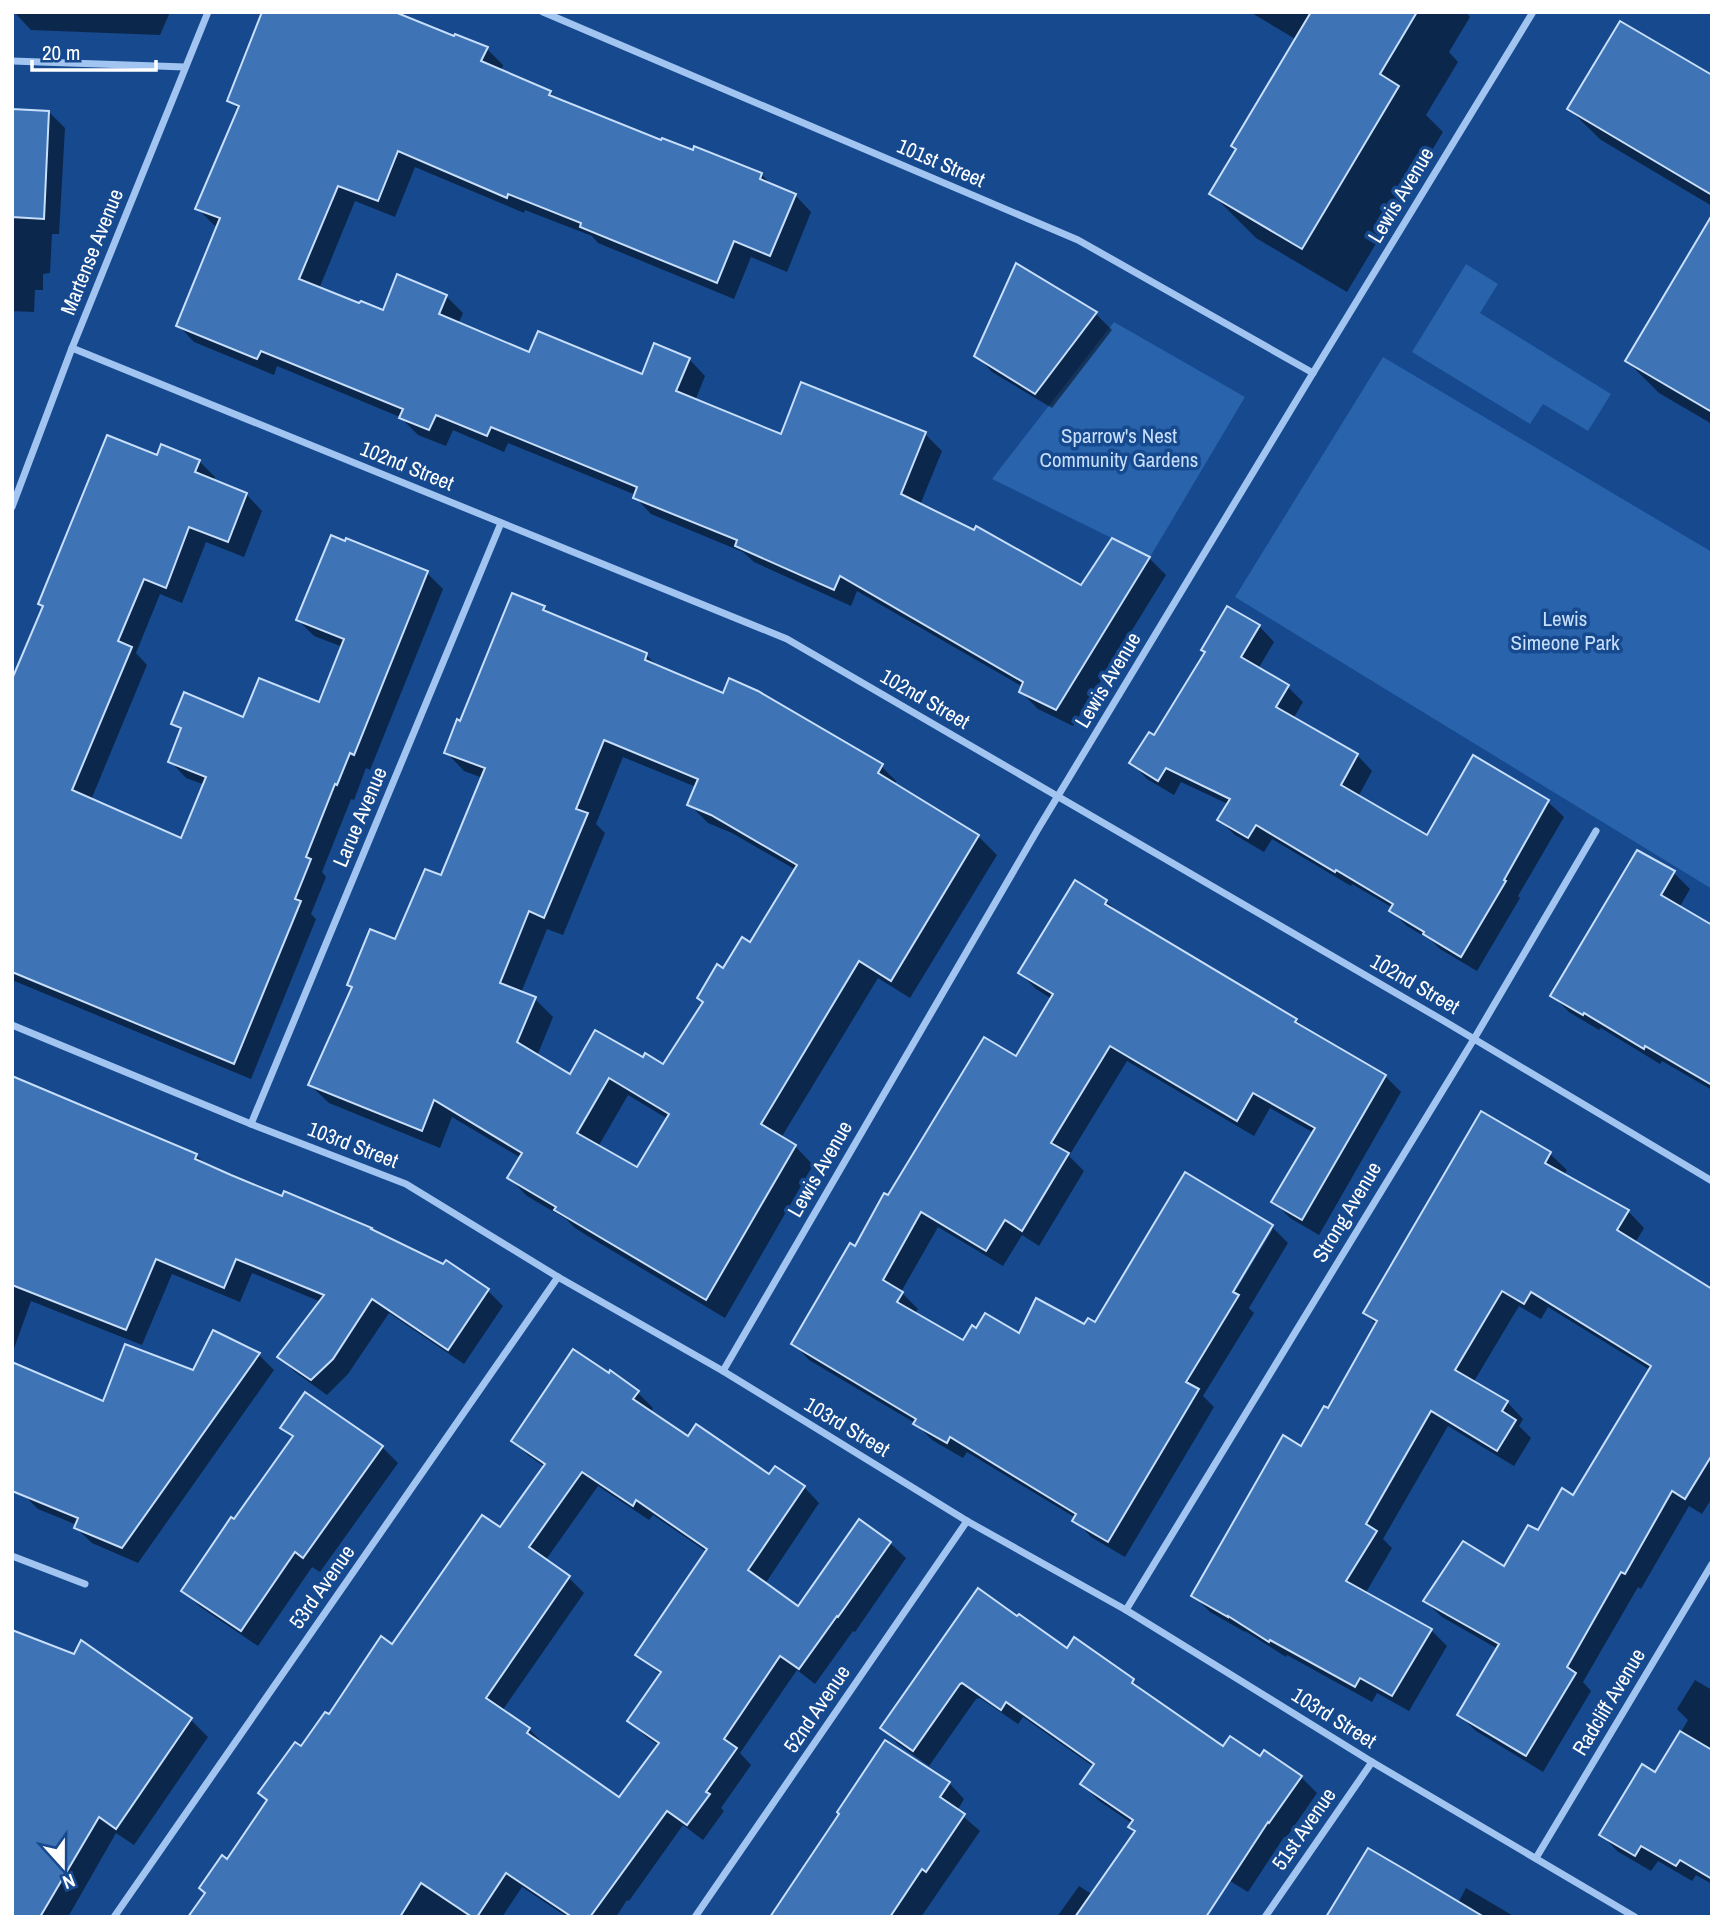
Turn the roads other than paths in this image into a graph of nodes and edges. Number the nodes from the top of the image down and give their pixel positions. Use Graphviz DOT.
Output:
graph roads {
  1 [pos="208,12"];
  2 [pos="543,12"];
  3 [pos="1533,12"];
  4 [pos="12,61"];
  5 [pos="185,67"];
  6 [pos="72,348"];
  7 [pos="1313,373"];
  8 [pos="12,507"];
  9 [pos="501,523"];
  10 [pos="1058,797"];
  11 [pos="1595,831"];
  12 [pos="12,1026"];
  13 [pos="1474,1039"];
  14 [pos="251,1124"];
  15 [pos="1712,1181"];
  16 [pos="558,1277"];
  17 [pos="723,1371"];
  18 [pos="967,1521"];
  19 [pos="12,1556"];
  20 [pos="1712,1564"];
  21 [pos="85,1584"];
  22 [pos="1126,1610"];
  23 [pos="1372,1762"];
  24 [pos="1536,1858"];
  25 [pos="114,1917"];
  26 [pos="695,1917"];
  27 [pos="1265,1917"];
  28 [pos="1636,1917"];
  1 -- 5 [label="street, Martense Avenue"];
  2 -- 7 [label="street, 101st Street"];
  3 -- 7 [label="street, Lewis Avenue"];
  4 -- 5 [label="street"];
  5 -- 6 [label="street, Martense Avenue"];
  6 -- 8 [label="street, Martense Avenue"];
  6 -- 9 [label="street, 102nd Street"];
  7 -- 10 [label="street, Lewis Avenue"];
  9 -- 10 [label="street, 102nd Street"];
  9 -- 14 [label="street, Larue Avenue"];
  10 -- 13 [label="street, 102nd Street"];
  10 -- 17 [label="street, Lewis Avenue"];
  11 -- 13 [label="street, Strong Avenue"];
  12 -- 14 [label="street, 103rd Street"];
  13 -- 15 [label="street, 102nd Street"];
  13 -- 22 [label="street, Strong Avenue"];
  14 -- 16 [label="street, 103rd Street"];
  16 -- 17 [label="street, 103rd Street"];
  16 -- 25 [label="street, 53rd Avenue"];
  17 -- 18 [label="street, 103rd Street"];
  18 -- 22 [label="street, 103rd Street"];
  18 -- 26 [label="street, 52nd Avenue"];
  19 -- 21 [label="street"];
  20 -- 24 [label="street, Radcliff Avenue"];
  22 -- 23 [label="street, 103rd Street"];
  23 -- 24 [label="street, 103rd Street"];
  23 -- 27 [label="street, 51st Avenue"];
  24 -- 28 [label="street, 103rd Street"];
}
